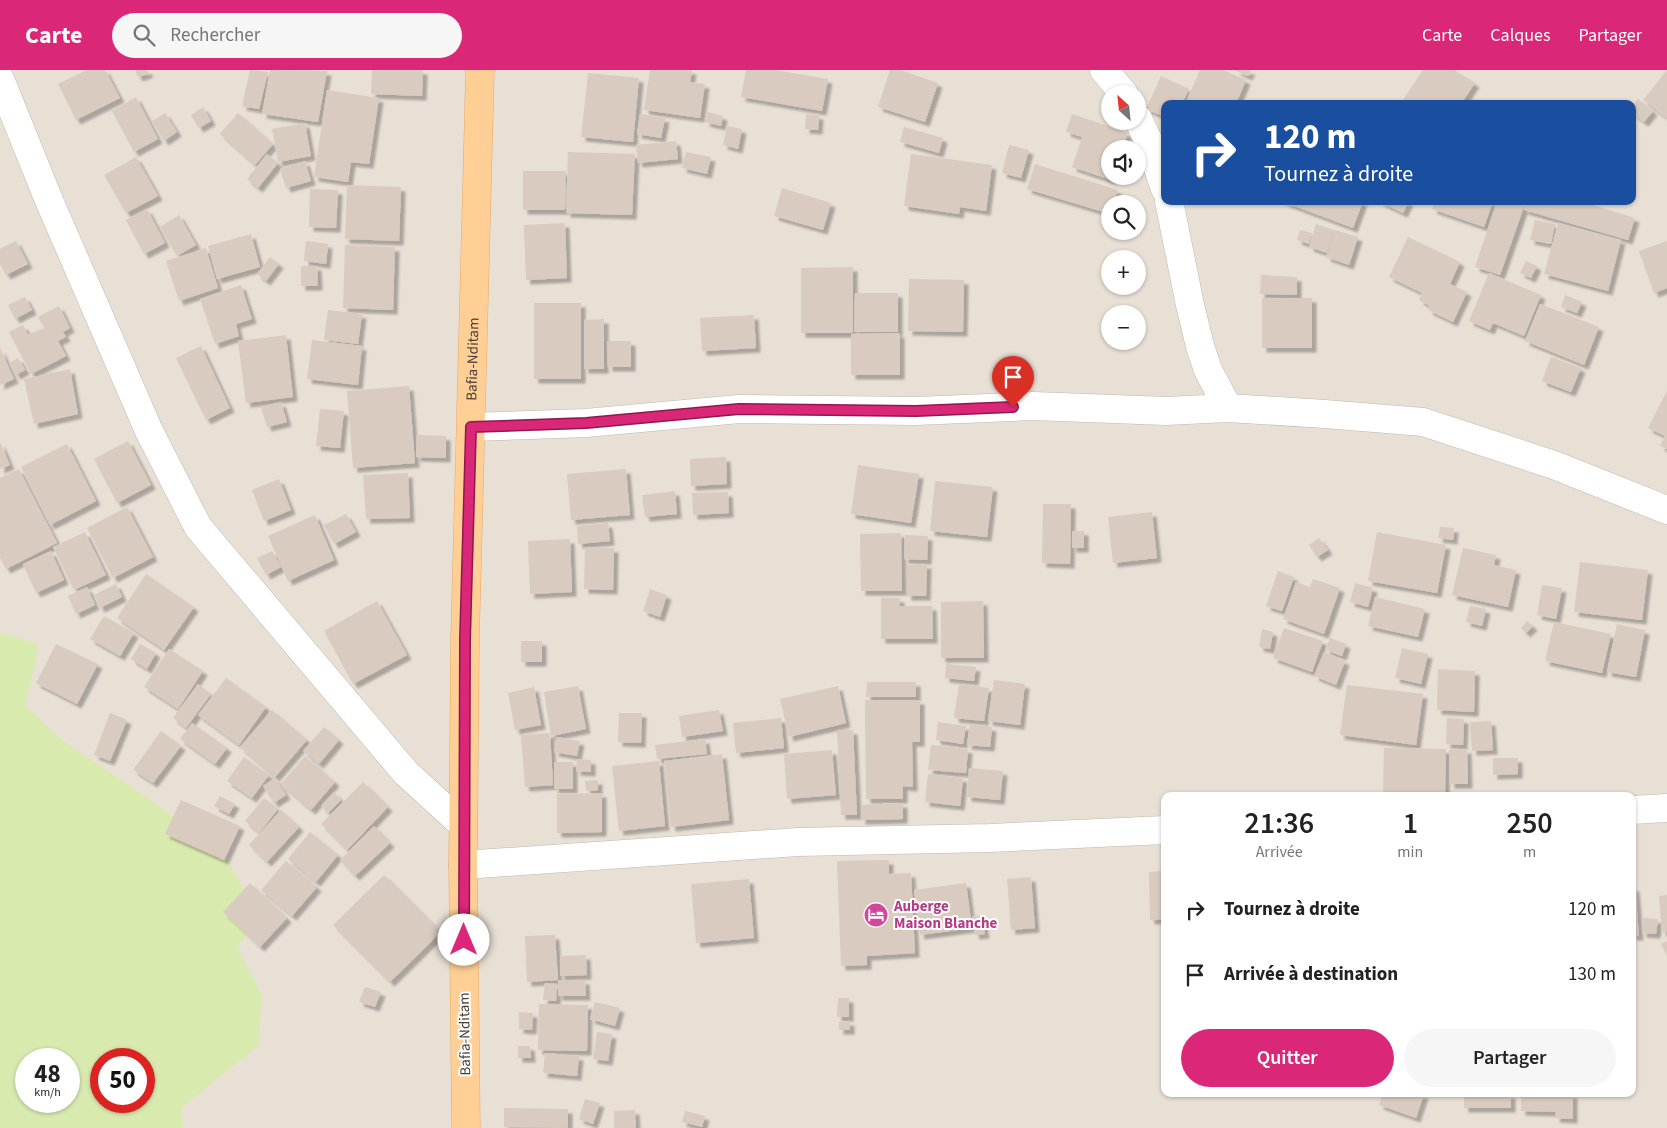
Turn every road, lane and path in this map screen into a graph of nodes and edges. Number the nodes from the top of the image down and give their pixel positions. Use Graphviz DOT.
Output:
graph roads {
  1 [pos="480,70"];
  2 [pos="1104,70"];
  3 [pos="0,79"];
  4 [pos="1118,85"];
  5 [pos="1143,130"];
  6 [pos="1161,177"];
  7 [pos="1170,205"];
  8 [pos="1228,408"];
  9 [pos="471,427"];
  10 [pos="1667,510"];
  11 [pos="1667,808"];
  12 [pos="1636,810"];
  13 [pos="463,825"];
  14 [pos="1161,830"];
  15 [pos="463,865"];
  16 [pos="466,1128"];
  1 -- 9 [label="main road, Bafia-Nditam"];
  2 -- 4 [label="street"];
  3 -- 13 [label="street"];
  5 -- 6 [label="street"];
  7 -- 8 [label="street"];
  8 -- 9 [label="street"];
  8 -- 10 [label="street"];
  9 -- 13 [label="main road, Bafia-Nditam"];
  11 -- 12 [label="street"];
  13 -- 15 [label="main road, Bafia-Nditam"];
  14 -- 15 [label="street"];
  15 -- 16 [label="main road, Bafia-Nditam"];
}
